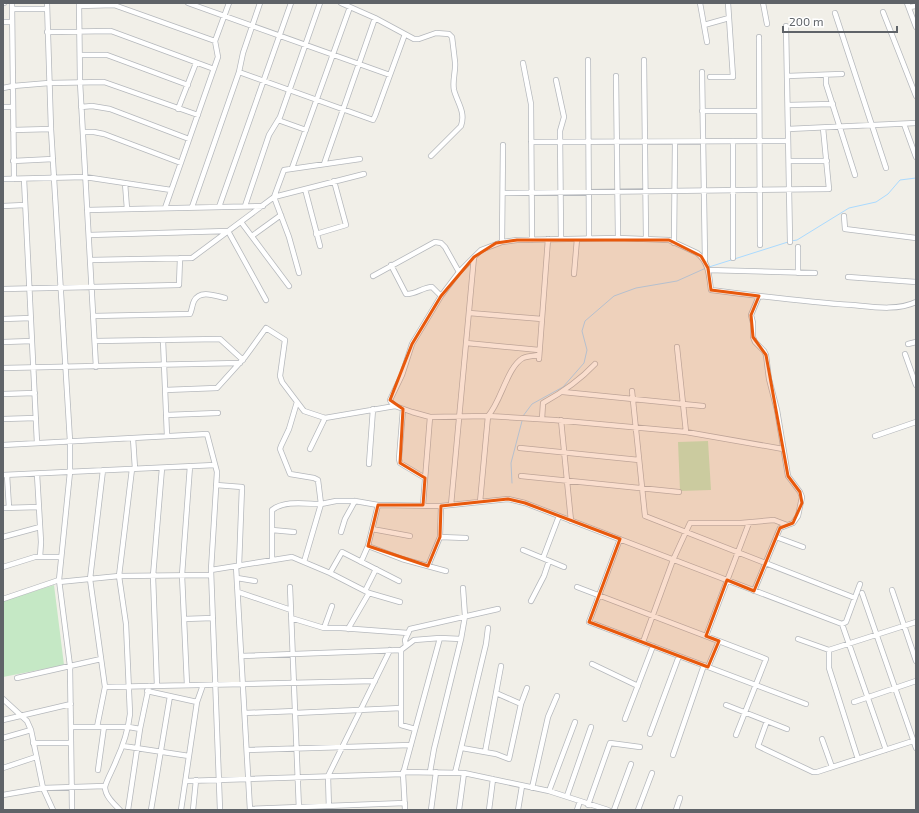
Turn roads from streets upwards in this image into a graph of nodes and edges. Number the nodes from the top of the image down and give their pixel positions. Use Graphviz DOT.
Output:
graph roads {
  1 [pos="12,3"];
  2 [pos="47,3"];
  3 [pos="188,3"];
  4 [pos="229,3"];
  5 [pos="260,3"];
  6 [pos="291,3"];
  7 [pos="320,3"];
  8 [pos="341,3"];
  9 [pos="700,3"];
  10 [pos="728,3"];
  11 [pos="763,3"];
  12 [pos="79,5"];
  13 [pos="202,5"];
  14 [pos="908,5"];
  15 [pos="916,6"];
  16 [pos="350,7"];
  17 [pos="12,9"];
  18 [pos="47,9"];
  19 [pos="883,12"];
  20 [pos="835,13"];
  21 [pos="224,16"];
  22 [pos="375,18"];
  23 [pos="729,18"];
  24 [pos="3,22"];
  25 [pos="12,22"];
  26 [pos="767,24"];
  27 [pos="704,25"];
  28 [pos="252,26"];
  29 [pos="786,26"];
  30 [pos="916,27"];
  31 [pos="47,32"];
  32 [pos="79,32"];
  33 [pos="405,34"];
  34 [pos="279,35"];
  35 [pos="759,37"];
  36 [pos="214,41"];
  37 [pos="707,42"];
  38 [pos="306,45"];
  39 [pos="333,54"];
  40 [pos="80,55"];
  41 [pos="588,60"];
  42 [pos="644,60"];
  43 [pos="196,62"];
  44 [pos="360,64"];
  45 [pos="523,64"];
  46 [pos="214,69"];
  47 [pos="239,72"];
  48 [pos="702,72"];
  49 [pos="842,74"];
  50 [pos="390,75"];
  51 [pos="826,75"];
  52 [pos="616,76"];
  53 [pos="787,76"];
  54 [pos="710,77"];
  55 [pos="556,80"];
  56 [pos="263,81"];
  57 [pos="80,82"];
  58 [pos="49,83"];
  59 [pos="188,85"];
  60 [pos="13,86"];
  61 [pos="3,88"];
  62 [pos="289,90"];
  63 [pos="916,94"];
  64 [pos="316,100"];
  65 [pos="833,104"];
  66 [pos="788,105"];
  67 [pos="82,106"];
  68 [pos="3,107"];
  69 [pos="13,107"];
  70 [pos="178,108"];
  71 [pos="344,110"];
  72 [pos="702,111"];
  73 [pos="759,111"];
  74 [pos="198,115"];
  75 [pos="278,120"];
  76 [pos="916,123"];
  77 [pos="904,124"];
  78 [pos="872,125"];
  79 [pos="840,127"];
  80 [pos="823,128"];
  81 [pos="788,129"];
  82 [pos="13,130"];
  83 [pos="51,130"];
  84 [pos="306,130"];
  85 [pos="83,132"];
  86 [pos="189,139"];
  87 [pos="703,141"];
  88 [pos="733,141"];
  89 [pos="759,141"];
  90 [pos="788,141"];
  91 [pos="531,142"];
  92 [pos="560,142"];
  93 [pos="588,142"];
  94 [pos="617,142"];
  95 [pos="645,142"];
  96 [pos="675,142"];
  97 [pos="504,145"];
  98 [pos="431,156"];
  99 [pos="916,157"];
  100 [pos="53,159"];
  101 [pos="360,159"];
  102 [pos="13,161"];
  103 [pos="789,161"];
  104 [pos="827,161"];
  105 [pos="181,163"];
  106 [pos="324,164"];
  107 [pos="292,168"];
  108 [pos="886,168"];
  109 [pos="364,174"];
  110 [pos="855,175"];
  111 [pos="54,178"];
  112 [pos="85,178"];
  113 [pos="3,179"];
  114 [pos="14,179"];
  115 [pos="24,179"];
  116 [pos="334,181"];
  117 [pos="125,183"];
  118 [pos="305,189"];
  119 [pos="171,190"];
  120 [pos="733,190"];
  121 [pos="760,190"];
  122 [pos="789,190"];
  123 [pos="646,191"];
  124 [pos="674,191"];
  125 [pos="704,191"];
  126 [pos="560,192"];
  127 [pos="589,192"];
  128 [pos="617,192"];
  129 [pos="503,193"];
  130 [pos="532,193"];
  131 [pos="274,197"];
  132 [pos="25,205"];
  133 [pos="3,206"];
  134 [pos="245,206"];
  135 [pos="263,206"];
  136 [pos="192,207"];
  137 [pos="219,207"];
  138 [pos="165,208"];
  139 [pos="127,209"];
  140 [pos="87,210"];
  141 [pos="281,215"];
  142 [pos="844,216"];
  143 [pos="241,222"];
  144 [pos="228,231"];
  145 [pos="316,234"];
  146 [pos="89,235"];
  147 [pos="252,236"];
  148 [pos="589,238"];
  149 [pos="618,238"];
  150 [pos="916,238"];
  151 [pos="548,239"];
  152 [pos="561,239"];
  153 [pos="577,239"];
  154 [pos="646,239"];
  155 [pos="532,240"];
  156 [pos="502,242"];
  157 [pos="674,242"];
  158 [pos="790,242"];
  159 [pos="760,245"];
  160 [pos="320,246"];
  161 [pos="798,247"];
  162 [pos="474,257"];
  163 [pos="180,258"];
  164 [pos="733,258"];
  165 [pos="90,260"];
  166 [pos="705,260"];
  167 [pos="391,265"];
  168 [pos="708,270"];
  169 [pos="460,272"];
  170 [pos="299,273"];
  171 [pos="798,273"];
  172 [pos="815,273"];
  173 [pos="574,274"];
  174 [pos="373,276"];
  175 [pos="848,277"];
  176 [pos="916,282"];
  177 [pos="289,286"];
  178 [pos="92,287"];
  179 [pos="30,288"];
  180 [pos="61,288"];
  181 [pos="3,289"];
  182 [pos="441,296"];
  183 [pos="759,296"];
  184 [pos="225,298"];
  185 [pos="266,300"];
  186 [pos="916,302"];
  187 [pos="469,313"];
  188 [pos="93,316"];
  189 [pos="31,318"];
  190 [pos="3,319"];
  191 [pos="542,319"];
  192 [pos="163,340"];
  193 [pos="32,341"];
  194 [pos="95,341"];
  195 [pos="3,342"];
  196 [pos="916,342"];
  197 [pos="466,343"];
  198 [pos="908,344"];
  199 [pos="677,347"];
  200 [pos="905,354"];
  201 [pos="539,355"];
  202 [pos="241,362"];
  203 [pos="595,364"];
  204 [pos="164,365"];
  205 [pos="65,367"];
  206 [pos="96,367"];
  207 [pos="3,368"];
  208 [pos="34,368"];
  209 [pos="916,385"];
  210 [pos="165,390"];
  211 [pos="632,391"];
  212 [pos="563,392"];
  213 [pos="35,393"];
  214 [pos="3,394"];
  215 [pos="633,399"];
  216 [pos="297,402"];
  217 [pos="683,404"];
  218 [pos="395,406"];
  219 [pos="703,406"];
  220 [pos="403,409"];
  221 [pos="373,410"];
  222 [pos="218,413"];
  223 [pos="166,415"];
  224 [pos="488,416"];
  225 [pos="430,417"];
  226 [pos="459,417"];
  227 [pos="36,418"];
  228 [pos="325,418"];
  229 [pos="3,419"];
  230 [pos="542,419"];
  231 [pos="560,420"];
  232 [pos="916,422"];
  233 [pos="636,427"];
  234 [pos="686,432"];
  235 [pos="167,436"];
  236 [pos="875,436"];
  237 [pos="133,438"];
  238 [pos="70,441"];
  239 [pos="38,443"];
  240 [pos="3,445"];
  241 [pos="520,448"];
  242 [pos="783,448"];
  243 [pos="310,450"];
  244 [pos="564,453"];
  245 [pos="639,460"];
  246 [pos="369,464"];
  247 [pos="216,465"];
  248 [pos="190,466"];
  249 [pos="162,468"];
  250 [pos="134,469"];
  251 [pos="103,470"];
  252 [pos="70,472"];
  253 [pos="38,474"];
  254 [pos="5,475"];
  255 [pos="521,476"];
  256 [pos="425,478"];
  257 [pos="567,481"];
  258 [pos="216,485"];
  259 [pos="642,488"];
  260 [pos="679,492"];
  261 [pos="355,502"];
  262 [pos="480,502"];
  263 [pos="321,504"];
  264 [pos="378,505"];
  265 [pos="423,505"];
  266 [pos="451,505"];
  267 [pos="441,506"];
  268 [pos="39,507"];
  269 [pos="6,508"];
  270 [pos="559,516"];
  271 [pos="571,521"];
  272 [pos="749,522"];
  273 [pos="788,525"];
  274 [pos="40,527"];
  275 [pos="372,529"];
  276 [pos="272,530"];
  277 [pos="294,532"];
  278 [pos="341,532"];
  279 [pos="686,532"];
  280 [pos="410,536"];
  281 [pos="440,537"];
  282 [pos="776,537"];
  283 [pos="3,538"];
  284 [pos="466,538"];
  285 [pos="620,539"];
  286 [pos="368,546"];
  287 [pos="803,547"];
  288 [pos="523,550"];
  289 [pos="738,552"];
  290 [pos="40,557"];
  291 [pos="61,557"];
  292 [pos="543,558"];
  293 [pos="272,560"];
  294 [pos="673,560"];
  295 [pos="549,561"];
  296 [pos="304,562"];
  297 [pos="361,562"];
  298 [pos="766,563"];
  299 [pos="238,566"];
  300 [pos="428,566"];
  301 [pos="3,567"];
  302 [pos="564,567"];
  303 [pos="376,569"];
  304 [pos="446,571"];
  305 [pos="211,573"];
  306 [pos="330,574"];
  307 [pos="182,575"];
  308 [pos="119,576"];
  309 [pos="153,576"];
  310 [pos="237,578"];
  311 [pos="90,579"];
  312 [pos="727,580"];
  313 [pos="59,581"];
  314 [pos="255,581"];
  315 [pos="399,581"];
  316 [pos="860,584"];
  317 [pos="290,587"];
  318 [pos="577,587"];
  319 [pos="463,588"];
  320 [pos="892,590"];
  321 [pos="754,591"];
  322 [pos="238,592"];
  323 [pos="367,592"];
  324 [pos="862,593"];
  325 [pos="599,596"];
  326 [pos="3,598"];
  327 [pos="855,598"];
  328 [pos="530,600"];
  329 [pos="400,602"];
  330 [pos="332,606"];
  331 [pos="498,609"];
  332 [pos="291,610"];
  333 [pos="464,616"];
  334 [pos="652,616"];
  335 [pos="184,618"];
  336 [pos="213,618"];
  337 [pos="291,618"];
  338 [pos="916,622"];
  339 [pos="842,624"];
  340 [pos="904,626"];
  341 [pos="324,628"];
  342 [pos="488,628"];
  343 [pos="348,629"];
  344 [pos="408,633"];
  345 [pos="877,635"];
  346 [pos="706,636"];
  347 [pos="440,638"];
  348 [pos="798,639"];
  349 [pos="461,640"];
  350 [pos="719,641"];
  351 [pos="643,642"];
  352 [pos="849,644"];
  353 [pos="406,646"];
  354 [pos="653,646"];
  355 [pos="390,650"];
  356 [pos="400,650"];
  357 [pos="829,650"];
  358 [pos="292,654"];
  359 [pos="241,656"];
  360 [pos="679,656"];
  361 [pos="101,658"];
  362 [pos="916,661"];
  363 [pos="592,664"];
  364 [pos="70,666"];
  365 [pos="501,666"];
  366 [pos="706,666"];
  367 [pos="17,678"];
  368 [pos="375,681"];
  369 [pos="916,681"];
  370 [pos="294,683"];
  371 [pos="215,684"];
  372 [pos="243,684"];
  373 [pos="187,685"];
  374 [pos="203,685"];
  375 [pos="755,685"];
  376 [pos="130,686"];
  377 [pos="149,686"];
  378 [pos="157,686"];
  379 [pos="638,686"];
  380 [pos="105,687"];
  381 [pos="527,688"];
  382 [pos="895,688"];
  383 [pos="148,691"];
  384 [pos="496,693"];
  385 [pos="170,696"];
  386 [pos="557,696"];
  387 [pos="868,698"];
  388 [pos="3,699"];
  389 [pos="197,702"];
  390 [pos="854,702"];
  391 [pos="70,704"];
  392 [pos="521,704"];
  393 [pos="806,704"];
  394 [pos="726,705"];
  395 [pos="401,708"];
  396 [pos="360,710"];
  397 [pos="295,712"];
  398 [pos="745,712"];
  399 [pos="245,713"];
  400 [pos="22,716"];
  401 [pos="625,719"];
  402 [pos="3,720"];
  403 [pos="767,721"];
  404 [pos="574,722"];
  405 [pos="71,727"];
  406 [pos="97,727"];
  407 [pos="104,727"];
  408 [pos="129,727"];
  409 [pos="591,727"];
  410 [pos="140,728"];
  411 [pos="415,729"];
  412 [pos="787,729"];
  413 [pos="30,730"];
  414 [pos="650,734"];
  415 [pos="736,735"];
  416 [pos="3,738"];
  417 [pos="822,739"];
  418 [pos="915,741"];
  419 [pos="33,743"];
  420 [pos="71,743"];
  421 [pos="411,745"];
  422 [pos="123,746"];
  423 [pos="342,747"];
  424 [pos="640,747"];
  425 [pos="137,748"];
  426 [pos="296,748"];
  427 [pos="462,748"];
  428 [pos="916,748"];
  429 [pos="247,750"];
  430 [pos="886,750"];
  431 [pos="161,752"];
  432 [pos="485,752"];
  433 [pos="673,754"];
  434 [pos="189,756"];
  435 [pos="36,757"];
  436 [pos="858,759"];
  437 [pos="631,764"];
  438 [pos="832,767"];
  439 [pos="3,768"];
  440 [pos="98,770"];
  441 [pos="430,772"];
  442 [pos="436,772"];
  443 [pos="403,773"];
  444 [pos="455,773"];
  445 [pos="652,773"];
  446 [pos="464,774"];
  447 [pos="328,776"];
  448 [pos="297,777"];
  449 [pos="248,779"];
  450 [pos="493,779"];
  451 [pos="196,780"];
  452 [pos="219,780"];
  453 [pos="186,781"];
  454 [pos="105,786"];
  455 [pos="522,786"];
  456 [pos="43,788"];
  457 [pos="72,788"];
  458 [pos="532,788"];
  459 [pos="549,791"];
  460 [pos="3,795"];
  461 [pos="567,796"];
  462 [pos="680,798"];
  463 [pos="580,801"];
  464 [pos="405,803"];
  465 [pos="588,805"];
  466 [pos="298,808"];
  467 [pos="329,808"];
  468 [pos="250,809"];
  469 [pos="279,809"];
  470 [pos="53,810"];
  471 [pos="72,810"];
  472 [pos="120,810"];
  473 [pos="128,810"];
  474 [pos="152,810"];
  475 [pos="181,810"];
  476 [pos="193,810"];
  477 [pos="220,810"];
  478 [pos="405,810"];
  479 [pos="431,810"];
  480 [pos="459,810"];
  481 [pos="489,810"];
  482 [pos="518,810"];
  483 [pos="577,810"];
  484 [pos="608,810"];
  485 [pos="614,810"];
  486 [pos="638,810"];
  487 [pos="676,810"];
  1 -- 17 [label="street"];
  2 -- 18 [label="street"];
  3 -- 13 [label="street"];
  4 -- 21 [label="street"];
  5 -- 28 [label="street"];
  6 -- 34 [label="street"];
  7 -- 38 [label="street"];
  8 -- 16 [label="street"];
  9 -- 27 [label="street"];
  10 -- 23 [label="street"];
  11 -- 26 [label="street"];
  12 -- 32 [label="street"];
  12 -- 36 [label="street"];
  13 -- 21 [label="street"];
  14 -- 15 [label="street"];
  14 -- 30 [label="street"];
  16 -- 22 [label="street"];
  16 -- 39 [label="street"];
  17 -- 18 [label="street"];
  17 -- 25 [label="street"];
  18 -- 31 [label="street"];
  19 -- 63 [label="street"];
  20 -- 78 [label="street"];
  21 -- 28 [label="street"];
  21 -- 36 [label="street"];
  22 -- 33 [label="street"];
  22 -- 44 [label="street"];
  23 -- 27 [label="street"];
  23 -- 54 [label="street"];
  24 -- 25 [label="street"];
  25 -- 60 [label="street"];
  27 -- 37 [label="street"];
  28 -- 34 [label="street"];
  28 -- 47 [label="street"];
  29 -- 53 [label="street"];
  31 -- 32 [label="street"];
  31 -- 58 [label="street"];
  32 -- 40 [label="street"];
  32 -- 43 [label="street"];
  33 -- 50 [label="street"];
  33 -- 98 [label="street"];
  34 -- 38 [label="street"];
  34 -- 56 [label="street"];
  35 -- 73 [label="street"];
  36 -- 46 [label="street"];
  38 -- 39 [label="street"];
  38 -- 62 [label="street"];
  39 -- 44 [label="street"];
  39 -- 64 [label="street"];
  40 -- 57 [label="street"];
  40 -- 59 [label="street"];
  41 -- 93 [label="street"];
  42 -- 95 [label="street"];
  43 -- 46 [label="street"];
  43 -- 59 [label="street"];
  44 -- 50 [label="street"];
  44 -- 71 [label="street"];
  45 -- 91 [label="street"];
  46 -- 74 [label="street"];
  47 -- 56 [label="street"];
  47 -- 136 [label="street"];
  48 -- 72 [label="street"];
  49 -- 51 [label="street"];
  50 -- 71 [label="street"];
  51 -- 53 [label="street"];
  51 -- 65 [label="street"];
  52 -- 94 [label="street"];
  53 -- 66 [label="street"];
  55 -- 92 [label="street"];
  56 -- 62 [label="street"];
  56 -- 137 [label="street"];
  57 -- 58 [label="street"];
  57 -- 67 [label="street"];
  57 -- 70 [label="street"];
  58 -- 60 [label="street"];
  58 -- 83 [label="street"];
  59 -- 70 [label="street"];
  60 -- 61 [label="street"];
  60 -- 69 [label="street"];
  62 -- 64 [label="street"];
  62 -- 75 [label="street"];
  64 -- 71 [label="street"];
  64 -- 84 [label="street"];
  65 -- 66 [label="street"];
  65 -- 79 [label="street"];
  66 -- 81 [label="street"];
  67 -- 85 [label="street"];
  67 -- 86 [label="street"];
  68 -- 69 [label="street"];
  69 -- 82 [label="street"];
  70 -- 74 [label="street"];
  71 -- 106 [label="street"];
  72 -- 73 [label="street"];
  72 -- 87 [label="street"];
  73 -- 89 [label="street"];
  74 -- 86 [label="street"];
  75 -- 84 [label="street"];
  75 -- 134 [label="street"];
  76 -- 77 [label="street"];
  77 -- 78 [label="street"];
  77 -- 99 [label="street"];
  78 -- 79 [label="street"];
  78 -- 108 [label="street"];
  79 -- 80 [label="street"];
  79 -- 110 [label="street"];
  80 -- 81 [label="street"];
  80 -- 104 [label="street"];
  81 -- 90 [label="street"];
  82 -- 83 [label="street"];
  82 -- 102 [label="street"];
  83 -- 100 [label="street"];
  84 -- 107 [label="street"];
  85 -- 105 [label="street"];
  85 -- 112 [label="street"];
  86 -- 105 [label="street"];
  87 -- 88 [label="street"];
  87 -- 96 [label="street"];
  87 -- 125 [label="street"];
  88 -- 89 [label="street"];
  88 -- 120 [label="street"];
  89 -- 90 [label="street"];
  89 -- 121 [label="street"];
  90 -- 103 [label="street"];
  91 -- 92 [label="street"];
  91 -- 130 [label="street"];
  92 -- 93 [label="street"];
  92 -- 126 [label="street"];
  93 -- 94 [label="street"];
  93 -- 127 [label="street"];
  94 -- 95 [label="street"];
  94 -- 128 [label="street"];
  95 -- 96 [label="street"];
  95 -- 123 [label="street"];
  96 -- 124 [label="street"];
  97 -- 129 [label="street"];
  100 -- 102 [label="street"];
  100 -- 111 [label="street"];
  101 -- 106 [label="street"];
  102 -- 114 [label="street"];
  103 -- 104 [label="street"];
  103 -- 122 [label="street"];
  104 -- 122 [label="street"];
  105 -- 119 [label="street"];
  106 -- 107 [label="street"];
  107 -- 131 [label="street"];
  109 -- 116 [label="street"];
  111 -- 112 [label="street"];
  111 -- 115 [label="street"];
  111 -- 180 [label="street"];
  112 -- 117 [label="street"];
  112 -- 140 [label="street"];
  113 -- 114 [label="street"];
  114 -- 115 [label="street"];
  115 -- 132 [label="street"];
  116 -- 118 [label="street"];
  116 -- 145 [label="street"];
  117 -- 119 [label="street"];
  117 -- 139 [label="street"];
  118 -- 131 [label="street"];
  118 -- 145 [label="street"];
  119 -- 138 [label="street"];
  120 -- 121 [label="street"];
  120 -- 125 [label="street"];
  120 -- 164 [label="street"];
  121 -- 122 [label="street"];
  121 -- 159 [label="street"];
  122 -- 158 [label="street"];
  123 -- 124 [label="street"];
  123 -- 128 [label="street"];
  123 -- 154 [label="street"];
  124 -- 125 [label="street"];
  124 -- 157 [label="street"];
  125 -- 166 [label="street"];
  126 -- 127 [label="street"];
  126 -- 130 [label="street"];
  126 -- 152 [label="street"];
  127 -- 128 [label="street"];
  127 -- 148 [label="street"];
  128 -- 149 [label="street"];
  129 -- 130 [label="street"];
  129 -- 156 [label="street"];
  130 -- 155 [label="street"];
  131 -- 135 [label="street"];
  131 -- 141 [label="street"];
  132 -- 133 [label="street"];
  132 -- 179 [label="street"];
  134 -- 135 [label="street"];
  134 -- 137 [label="street"];
  135 -- 143 [label="street"];
  136 -- 137 [label="street"];
  136 -- 138 [label="street"];
  138 -- 139 [label="street"];
  139 -- 140 [label="street"];
  140 -- 146 [label="street"];
  141 -- 147 [label="street"];
  141 -- 170 [label="street"];
  142 -- 150 [label="street"];
  143 -- 144 [label="street"];
  143 -- 147 [label="street"];
  144 -- 146 [label="street"];
  144 -- 163 [label="street"];
  144 -- 185 [label="street"];
  145 -- 160 [label="street"];
  146 -- 165 [label="street"];
  147 -- 177 [label="street"];
  148 -- 149 [label="street"];
  148 -- 153 [label="street"];
  149 -- 154 [label="street"];
  151 -- 152 [label="street"];
  151 -- 155 [label="street"];
  151 -- 191 [label="street"];
  152 -- 153 [label="street"];
  153 -- 173 [label="street"];
  154 -- 157 [label="street"];
  155 -- 156 [label="street"];
  156 -- 162 [label="street"];
  157 -- 166 [label="street"];
  161 -- 171 [label="street"];
  162 -- 169 [label="street"];
  162 -- 187 [label="street"];
  163 -- 165 [label="street"];
  163 -- 178 [label="street"];
  165 -- 178 [label="street"];
  166 -- 168 [label="street"];
  167 -- 169 [label="street"];
  167 -- 174 [label="street"];
  167 -- 182 [label="street"];
  168 -- 171 [label="street"];
  168 -- 183 [label="street"];
  169 -- 182 [label="street"];
  171 -- 172 [label="street"];
  175 -- 176 [label="street"];
  178 -- 180 [label="street"];
  178 -- 188 [label="street"];
  179 -- 180 [label="street"];
  179 -- 181 [label="street"];
  179 -- 189 [label="street"];
  180 -- 205 [label="street"];
  182 -- 218 [label="street"];
  183 -- 186 [label="street"];
  183 -- 242 [label="street"];
  184 -- 188 [label="street"];
  187 -- 191 [label="street"];
  187 -- 197 [label="street"];
  188 -- 194 [label="street"];
  189 -- 190 [label="street"];
  189 -- 193 [label="street"];
  191 -- 201 [label="street"];
  192 -- 194 [label="street"];
  192 -- 202 [label="street"];
  192 -- 204 [label="street"];
  193 -- 195 [label="street"];
  193 -- 208 [label="street"];
  194 -- 206 [label="street"];
  196 -- 198 [label="street"];
  197 -- 201 [label="street"];
  197 -- 226 [label="street"];
  199 -- 217 [label="street"];
  200 -- 209 [label="street"];
  201 -- 224 [label="street"];
  202 -- 204 [label="street"];
  202 -- 210 [label="street"];
  202 -- 216 [label="street"];
  203 -- 212 [label="street"];
  204 -- 206 [label="street"];
  204 -- 210 [label="street"];
  205 -- 206 [label="street"];
  205 -- 208 [label="street"];
  205 -- 238 [label="street"];
  207 -- 208 [label="street"];
  208 -- 213 [label="street"];
  210 -- 223 [label="street"];
  211 -- 215 [label="street"];
  212 -- 215 [label="street"];
  212 -- 230 [label="street"];
  213 -- 214 [label="street"];
  213 -- 227 [label="street"];
  215 -- 217 [label="street"];
  215 -- 233 [label="street"];
  216 -- 228 [label="street"];
  216 -- 263 [label="street"];
  217 -- 219 [label="street"];
  217 -- 234 [label="street"];
  218 -- 220 [label="street"];
  218 -- 221 [label="street"];
  220 -- 225 [label="street"];
  220 -- 256 [label="street"];
  221 -- 228 [label="street"];
  221 -- 246 [label="street"];
  222 -- 223 [label="street"];
  223 -- 235 [label="street"];
  224 -- 226 [label="street"];
  224 -- 230 [label="street"];
  224 -- 262 [label="street"];
  225 -- 226 [label="street"];
  225 -- 256 [label="street"];
  226 -- 266 [label="street"];
  227 -- 229 [label="street"];
  227 -- 239 [label="street"];
  228 -- 243 [label="street"];
  230 -- 231 [label="street"];
  231 -- 233 [label="street"];
  231 -- 244 [label="street"];
  232 -- 236 [label="street"];
  233 -- 234 [label="street"];
  233 -- 245 [label="street"];
  234 -- 242 [label="street"];
  235 -- 237 [label="street"];
  235 -- 247 [label="street"];
  237 -- 238 [label="street"];
  237 -- 250 [label="street"];
  238 -- 239 [label="street"];
  238 -- 252 [label="street"];
  239 -- 240 [label="street"];
  241 -- 244 [label="street"];
  242 -- 273 [label="street"];
  244 -- 245 [label="street"];
  244 -- 257 [label="street"];
  245 -- 259 [label="street"];
  247 -- 248 [label="street"];
  247 -- 258 [label="street"];
  248 -- 249 [label="street"];
  248 -- 307 [label="street"];
  249 -- 250 [label="street"];
  249 -- 309 [label="street"];
  250 -- 251 [label="street"];
  250 -- 308 [label="street"];
  251 -- 252 [label="street"];
  251 -- 311 [label="street"];
  252 -- 253 [label="street"];
  252 -- 291 [label="street"];
  253 -- 254 [label="street"];
  253 -- 268 [label="street"];
  254 -- 269 [label="street"];
  255 -- 257 [label="street"];
  256 -- 265 [label="street"];
  257 -- 259 [label="street"];
  257 -- 271 [label="street"];
  258 -- 299 [label="street"];
  258 -- 305 [label="street"];
  259 -- 260 [label="street"];
  259 -- 279 [label="street"];
  261 -- 263 [label="street"];
  261 -- 264 [label="street"];
  261 -- 278 [label="street"];
  262 -- 266 [label="street"];
  262 -- 270 [label="street"];
  263 -- 276 [label="street"];
  263 -- 296 [label="street"];
  264 -- 265 [label="street"];
  264 -- 275 [label="street"];
  265 -- 267 [label="street"];
  266 -- 267 [label="street"];
  267 -- 281 [label="street"];
  268 -- 269 [label="street"];
  268 -- 274 [label="street"];
  270 -- 271 [label="street"];
  270 -- 292 [label="street"];
  271 -- 285 [label="street"];
  272 -- 273 [label="street"];
  272 -- 279 [label="street"];
  272 -- 289 [label="street"];
  273 -- 282 [label="street"];
  274 -- 283 [label="street"];
  274 -- 290 [label="street"];
  275 -- 280 [label="street"];
  275 -- 286 [label="street"];
  276 -- 277 [label="street"];
  276 -- 293 [label="street"];
  279 -- 289 [label="street"];
  279 -- 294 [label="street"];
  281 -- 284 [label="street"];
  281 -- 300 [label="street"];
  282 -- 287 [label="street"];
  282 -- 298 [label="street"];
  285 -- 294 [label="street"];
  285 -- 325 [label="street"];
  286 -- 297 [label="street"];
  286 -- 300 [label="street"];
  288 -- 292 [label="street"];
  289 -- 298 [label="street"];
  289 -- 312 [label="street"];
  290 -- 291 [label="street"];
  290 -- 301 [label="street"];
  291 -- 313 [label="street"];
  292 -- 295 [label="street"];
  293 -- 296 [label="street"];
  293 -- 299 [label="street"];
  294 -- 312 [label="street"];
  294 -- 334 [label="street"];
  295 -- 302 [label="street"];
  295 -- 328 [label="street"];
  296 -- 306 [label="street"];
  297 -- 303 [label="street"];
  297 -- 306 [label="street"];
  298 -- 321 [label="street"];
  298 -- 327 [label="street"];
  299 -- 305 [label="street"];
  299 -- 310 [label="street"];
  300 -- 304 [label="street"];
  303 -- 315 [label="street"];
  303 -- 323 [label="street"];
  305 -- 307 [label="street"];
  305 -- 336 [label="street"];
  306 -- 323 [label="street"];
  307 -- 309 [label="street"];
  307 -- 335 [label="street"];
  308 -- 309 [label="street"];
  308 -- 311 [label="street"];
  308 -- 376 [label="street"];
  309 -- 378 [label="street"];
  310 -- 314 [label="street"];
  310 -- 322 [label="street"];
  311 -- 313 [label="street"];
  311 -- 361 [label="street"];
  312 -- 321 [label="street"];
  312 -- 346 [label="street"];
  313 -- 326 [label="street"];
  313 -- 364 [label="street"];
  316 -- 327 [label="street"];
  317 -- 332 [label="street"];
  318 -- 325 [label="street"];
  319 -- 333 [label="street"];
  320 -- 340 [label="street"];
  321 -- 339 [label="street"];
  322 -- 332 [label="street"];
  322 -- 359 [label="street"];
  323 -- 329 [label="street"];
  323 -- 343 [label="street"];
  324 -- 345 [label="street"];
  325 -- 334 [label="street"];
  325 -- 351 [label="street"];
  327 -- 339 [label="street"];
  330 -- 341 [label="street"];
  331 -- 333 [label="street"];
  332 -- 337 [label="street"];
  333 -- 344 [label="street"];
  333 -- 349 [label="street"];
  334 -- 346 [label="street"];
  334 -- 351 [label="street"];
  335 -- 336 [label="street"];
  335 -- 373 [label="street"];
  336 -- 371 [label="street"];
  337 -- 341 [label="street"];
  337 -- 358 [label="street"];
  338 -- 340 [label="street"];
  339 -- 352 [label="street"];
  340 -- 345 [label="street"];
  340 -- 362 [label="street"];
  341 -- 343 [label="street"];
  342 -- 427 [label="street"];
  343 -- 344 [label="street"];
  344 -- 353 [label="street"];
  345 -- 352 [label="street"];
  345 -- 382 [label="street"];
  346 -- 350 [label="street"];
  347 -- 349 [label="street"];
  347 -- 353 [label="street"];
  347 -- 411 [label="street"];
  348 -- 357 [label="street"];
  349 -- 441 [label="street"];
  350 -- 366 [label="street"];
  350 -- 375 [label="street"];
  351 -- 354 [label="street"];
  352 -- 357 [label="street"];
  352 -- 387 [label="street"];
  353 -- 356 [label="street"];
  354 -- 360 [label="street"];
  354 -- 379 [label="street"];
  355 -- 356 [label="street"];
  355 -- 358 [label="street"];
  355 -- 368 [label="street"];
  356 -- 395 [label="street"];
  357 -- 436 [label="street"];
  358 -- 359 [label="street"];
  358 -- 370 [label="street"];
  359 -- 372 [label="street"];
  360 -- 366 [label="street"];
  360 -- 414 [label="street"];
  361 -- 364 [label="street"];
  361 -- 380 [label="street"];
  363 -- 379 [label="street"];
  364 -- 367 [label="street"];
  364 -- 391 [label="street"];
  365 -- 384 [label="street"];
  366 -- 375 [label="street"];
  366 -- 433 [label="street"];
  368 -- 370 [label="street"];
  368 -- 396 [label="street"];
  369 -- 382 [label="street"];
  370 -- 372 [label="street"];
  370 -- 397 [label="street"];
  371 -- 372 [label="street"];
  371 -- 374 [label="street"];
  371 -- 452 [label="street"];
  372 -- 399 [label="street"];
  373 -- 374 [label="street"];
  373 -- 378 [label="street"];
  374 -- 389 [label="street"];
  375 -- 393 [label="street"];
  375 -- 398 [label="street"];
  376 -- 377 [label="street"];
  376 -- 380 [label="street"];
  376 -- 408 [label="street"];
  377 -- 378 [label="street"];
  377 -- 383 [label="street"];
  379 -- 401 [label="street"];
  380 -- 406 [label="street"];
  381 -- 392 [label="street"];
  382 -- 387 [label="street"];
  382 -- 418 [label="street"];
  383 -- 385 [label="street"];
  383 -- 410 [label="street"];
  384 -- 392 [label="street"];
  384 -- 432 [label="street"];
  385 -- 389 [label="street"];
  385 -- 431 [label="street"];
  386 -- 458 [label="street"];
  387 -- 390 [label="street"];
  387 -- 430 [label="street"];
  388 -- 400 [label="street"];
  389 -- 434 [label="street"];
  391 -- 400 [label="street"];
  391 -- 405 [label="street"];
  392 -- 432 [label="street"];
  394 -- 398 [label="street"];
  395 -- 396 [label="street"];
  395 -- 411 [label="street"];
  396 -- 397 [label="street"];
  396 -- 423 [label="street"];
  397 -- 399 [label="street"];
  397 -- 426 [label="street"];
  398 -- 403 [label="street"];
  398 -- 415 [label="street"];
  399 -- 429 [label="street"];
  400 -- 402 [label="street"];
  400 -- 413 [label="street"];
  403 -- 412 [label="street"];
  403 -- 438 [label="street"];
  404 -- 459 [label="street"];
  405 -- 406 [label="street"];
  405 -- 420 [label="street"];
  406 -- 407 [label="street"];
  407 -- 408 [label="street"];
  407 -- 440 [label="street"];
  408 -- 410 [label="street"];
  408 -- 422 [label="street"];
  409 -- 461 [label="street"];
  410 -- 425 [label="street"];
  411 -- 421 [label="street"];
  413 -- 416 [label="street"];
  413 -- 419 [label="street"];
  417 -- 438 [label="street"];
  418 -- 428 [label="street"];
  418 -- 430 [label="street"];
  419 -- 420 [label="street"];
  419 -- 435 [label="street"];
  420 -- 457 [label="street"];
  421 -- 423 [label="street"];
  421 -- 443 [label="street"];
  422 -- 425 [label="street"];
  422 -- 454 [label="street"];
  423 -- 426 [label="street"];
  423 -- 447 [label="street"];
  424 -- 465 [label="street"];
  425 -- 431 [label="street"];
  425 -- 473 [label="street"];
  426 -- 429 [label="street"];
  426 -- 448 [label="street"];
  427 -- 432 [label="street"];
  427 -- 444 [label="street"];
  429 -- 449 [label="street"];
  430 -- 436 [label="street"];
  431 -- 434 [label="street"];
  431 -- 474 [label="street"];
  434 -- 453 [label="street"];
  435 -- 439 [label="street"];
  435 -- 456 [label="street"];
  436 -- 438 [label="street"];
  437 -- 485 [label="street"];
  441 -- 442 [label="street"];
  441 -- 443 [label="street"];
  442 -- 444 [label="street"];
  442 -- 479 [label="street"];
  443 -- 447 [label="street"];
  443 -- 464 [label="street"];
  444 -- 446 [label="street"];
  445 -- 486 [label="street"];
  446 -- 450 [label="street"];
  446 -- 480 [label="street"];
  447 -- 448 [label="street"];
  447 -- 467 [label="street"];
  448 -- 449 [label="street"];
  448 -- 466 [label="street"];
  449 -- 452 [label="street"];
  449 -- 468 [label="street"];
  450 -- 455 [label="street"];
  450 -- 481 [label="street"];
  451 -- 452 [label="street"];
  451 -- 453 [label="street"];
  451 -- 476 [label="street"];
  452 -- 477 [label="street"];
  453 -- 475 [label="street"];
  454 -- 457 [label="street"];
  454 -- 472 [label="street"];
  455 -- 458 [label="street"];
  455 -- 482 [label="street"];
  456 -- 457 [label="street"];
  456 -- 460 [label="street"];
  456 -- 470 [label="street"];
  457 -- 471 [label="street"];
  458 -- 459 [label="street"];
  459 -- 461 [label="street"];
  461 -- 463 [label="street"];
  462 -- 487 [label="street"];
  463 -- 465 [label="street"];
  463 -- 483 [label="street"];
  464 -- 467 [label="street"];
  464 -- 478 [label="street"];
  465 -- 484 [label="street"];
  466 -- 467 [label="street"];
  466 -- 469 [label="street"];
  468 -- 469 [label="street"];
}
